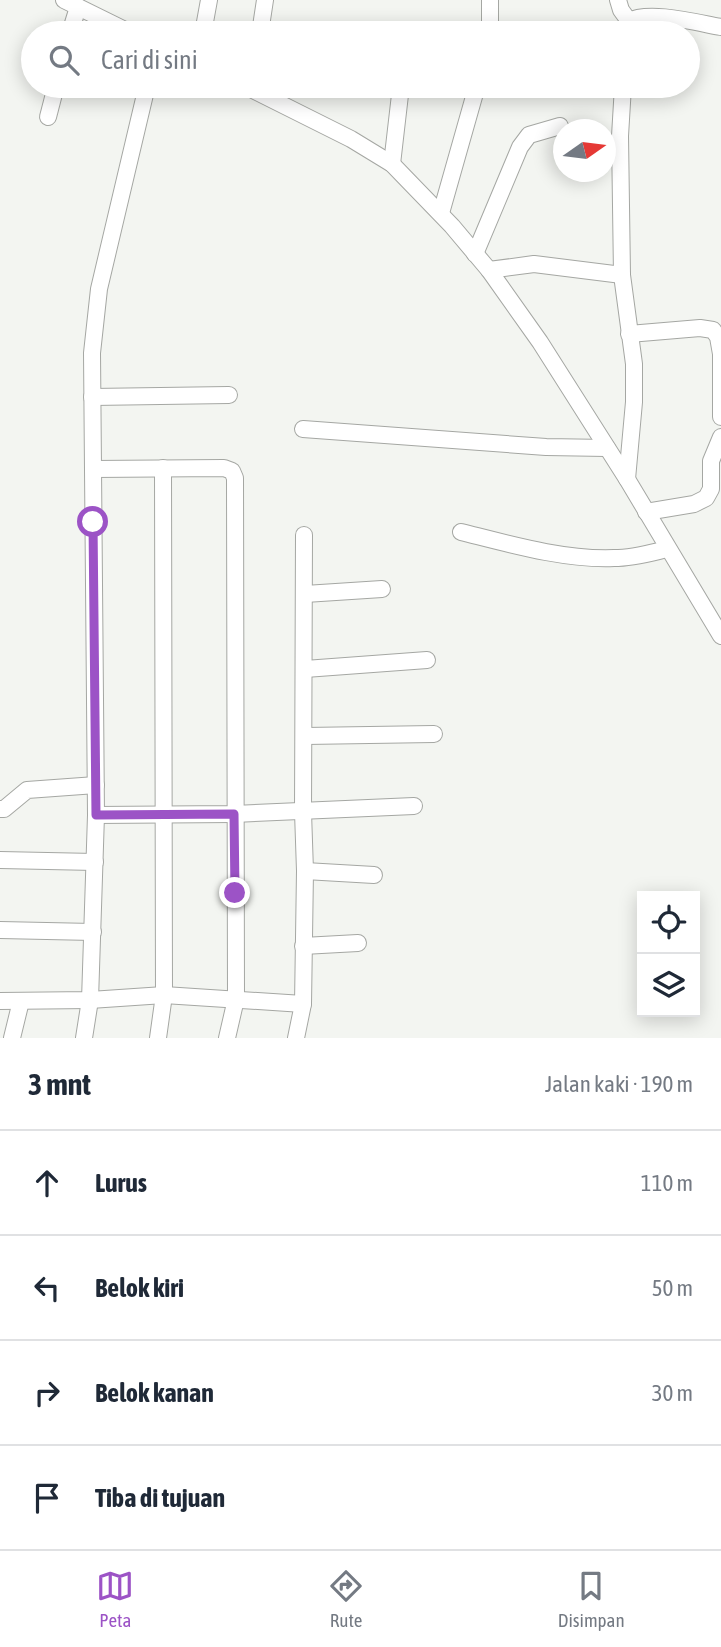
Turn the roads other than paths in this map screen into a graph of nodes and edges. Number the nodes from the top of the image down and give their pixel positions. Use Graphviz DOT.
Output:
graph roads {
  1 [pos="209,0"];
  2 [pos="265,0"];
  3 [pos="491,0"];
  4 [pos="618,0"];
  5 [pos="71,4"];
  6 [pos="106,21"];
  7 [pos="206,21"];
  8 [pos="262,21"];
  9 [pos="490,21"];
  10 [pos="626,21"];
  11 [pos="633,21"];
  12 [pos="683,21"];
  13 [pos="700,24"];
  14 [pos="721,27"];
  15 [pos="53,98"];
  16 [pos="144,98"];
  17 [pos="270,98"];
  18 [pos="400,98"];
  19 [pos="474,98"];
  20 [pos="623,98"];
  21 [pos="48,117"];
  22 [pos="553,128"];
  23 [pos="392,164"];
  24 [pos="440,213"];
  25 [pos="475,254"];
  26 [pos="489,270"];
  27 [pos="622,275"];
  28 [pos="629,334"];
  29 [pos="229,395"];
  30 [pos="92,397"];
  31 [pos="721,417"];
  32 [pos="303,429"];
  33 [pos="721,438"];
  34 [pos="607,448"];
  35 [pos="163,468"];
  36 [pos="93,469"];
  37 [pos="627,479"];
  38 [pos="646,512"];
  39 [pos="461,532"];
  40 [pos="304,535"];
  41 [pos="667,549"];
  42 [pos="382,589"];
  43 [pos="305,594"];
  44 [pos="721,636"];
  45 [pos="427,660"];
  46 [pos="305,669"];
  47 [pos="434,734"];
  48 [pos="305,736"];
  49 [pos="96,785"];
  50 [pos="414,806"];
  51 [pos="0,809"];
  52 [pos="303,812"];
  53 [pos="164,814"];
  54 [pos="234,814"];
  55 [pos="96,815"];
  56 [pos="0,860"];
  57 [pos="94,862"];
  58 [pos="305,871"];
  59 [pos="374,875"];
  60 [pos="0,930"];
  61 [pos="93,932"];
  62 [pos="358,943"];
  63 [pos="303,946"];
  64 [pos="164,995"];
  65 [pos="236,999"];
  66 [pos="0,1000"];
  67 [pos="90,1000"];
  68 [pos="21,1001"];
  69 [pos="303,1004"];
  70 [pos="12,1038"];
  71 [pos="84,1038"];
  72 [pos="158,1038"];
  73 [pos="227,1038"];
  74 [pos="296,1038"];
  1 -- 7 [label="street"];
  2 -- 8 [label="street"];
  3 -- 9 [label="street"];
  4 -- 10 [label="street"];
  5 -- 6 [label="street"];
  11 -- 12 [label="street"];
  13 -- 14 [label="street"];
  15 -- 21 [label="street"];
  16 -- 30 [label="street"];
  17 -- 23 [label="street"];
  18 -- 23 [label="street"];
  19 -- 24 [label="street"];
  20 -- 27 [label="street"];
  22 -- 25 [label="street"];
  23 -- 24 [label="street"];
  24 -- 25 [label="street"];
  25 -- 26 [label="street"];
  26 -- 27 [label="street"];
  26 -- 34 [label="street"];
  27 -- 28 [label="street"];
  28 -- 31 [label="street"];
  28 -- 37 [label="street"];
  29 -- 30 [label="street"];
  30 -- 36 [label="street"];
  32 -- 34 [label="street"];
  33 -- 38 [label="street"];
  34 -- 37 [label="street"];
  35 -- 36 [label="street"];
  35 -- 53 [label="street"];
  35 -- 54 [label="street"];
  36 -- 49 [label="street"];
  37 -- 38 [label="street"];
  38 -- 41 [label="street"];
  39 -- 41 [label="street"];
  40 -- 43 [label="street"];
  41 -- 44 [label="street"];
  42 -- 43 [label="street"];
  43 -- 46 [label="street"];
  45 -- 46 [label="street"];
  46 -- 48 [label="street"];
  47 -- 48 [label="street"];
  48 -- 52 [label="street"];
  49 -- 51 [label="street"];
  49 -- 55 [label="street"];
  50 -- 52 [label="street"];
  52 -- 54 [label="street"];
  52 -- 58 [label="street"];
  53 -- 54 [label="street"];
  53 -- 55 [label="street"];
  53 -- 64 [label="street"];
  54 -- 65 [label="street"];
  55 -- 57 [label="street"];
  56 -- 57 [label="street"];
  57 -- 61 [label="street"];
  58 -- 59 [label="street"];
  58 -- 63 [label="street"];
  60 -- 61 [label="street"];
  61 -- 67 [label="street"];
  62 -- 63 [label="street"];
  63 -- 69 [label="street"];
  64 -- 65 [label="street"];
  64 -- 67 [label="street"];
  64 -- 72 [label="street"];
  65 -- 69 [label="street"];
  65 -- 73 [label="street"];
  66 -- 68 [label="street"];
  67 -- 68 [label="street"];
  67 -- 71 [label="street"];
  68 -- 70 [label="street"];
  69 -- 74 [label="street"];
}
